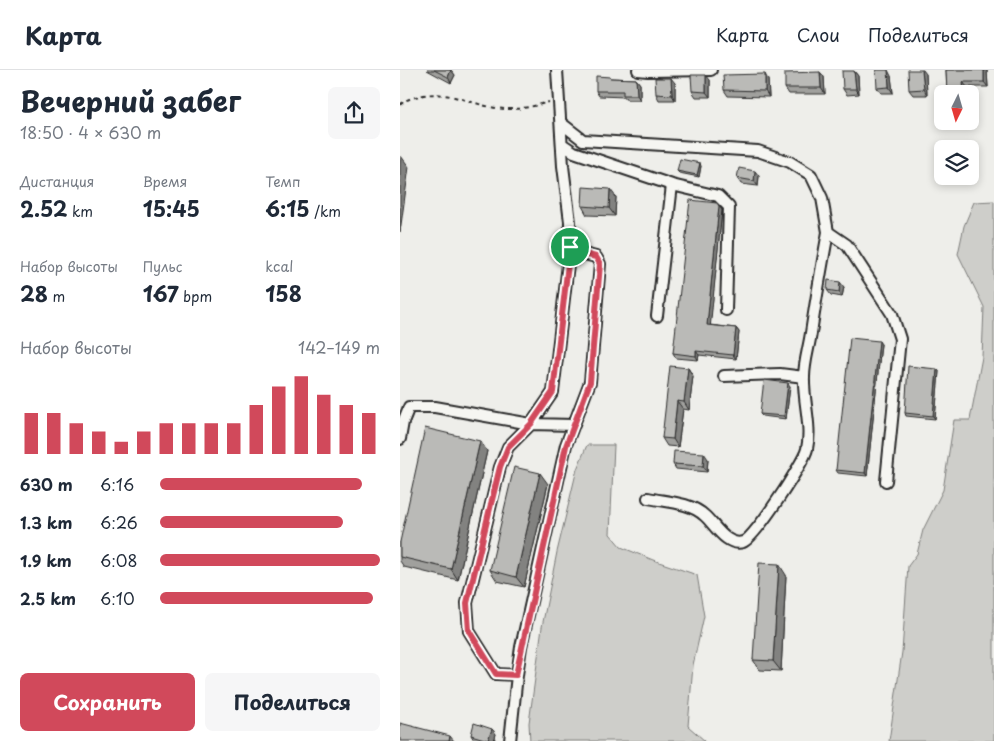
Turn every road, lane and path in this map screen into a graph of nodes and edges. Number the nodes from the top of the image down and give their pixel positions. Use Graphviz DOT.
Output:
graph roads {
  1 [pos="557,70"];
  2 [pos="638,70"];
  3 [pos="711,70"];
  4 [pos="558,100"];
  5 [pos="400,105"];
  6 [pos="561,124"];
  7 [pos="562,144"];
  8 [pos="672,185"];
  9 [pos="828,232"];
  10 [pos="570,247"];
  11 [pos="726,310"];
  12 [pos="657,316"];
  13 [pos="724,376"];
  14 [pos="804,377"];
  15 [pos="531,424"];
  16 [pos="574,425"];
  17 [pos="400,438"];
  18 [pos="886,480"];
  19 [pos="648,498"];
  20 [pos="516,675"];
  21 [pos="510,736"];
  22 [pos="518,741"];
  1 -- 4 [label="street"];
  2 -- 3 [label="street"];
  4 -- 5 [label="path"];
  4 -- 6 [label="street"];
  6 -- 7 [label="street"];
  6 -- 9 [label="street"];
  7 -- 8 [label="street"];
  7 -- 10 [label="street"];
  8 -- 11 [label="street"];
  8 -- 12 [label="street"];
  9 -- 14 [label="street"];
  9 -- 18 [label="street"];
  10 -- 15 [label="street"];
  10 -- 16 [label="street"];
  13 -- 14 [label="street"];
  14 -- 19 [label="street"];
  15 -- 16 [label="street"];
  15 -- 17 [label="street"];
  15 -- 20 [label="street"];
  16 -- 20 [label="street"];
  20 -- 21 [label="street"];
  21 -- 22 [label="street"];
}
